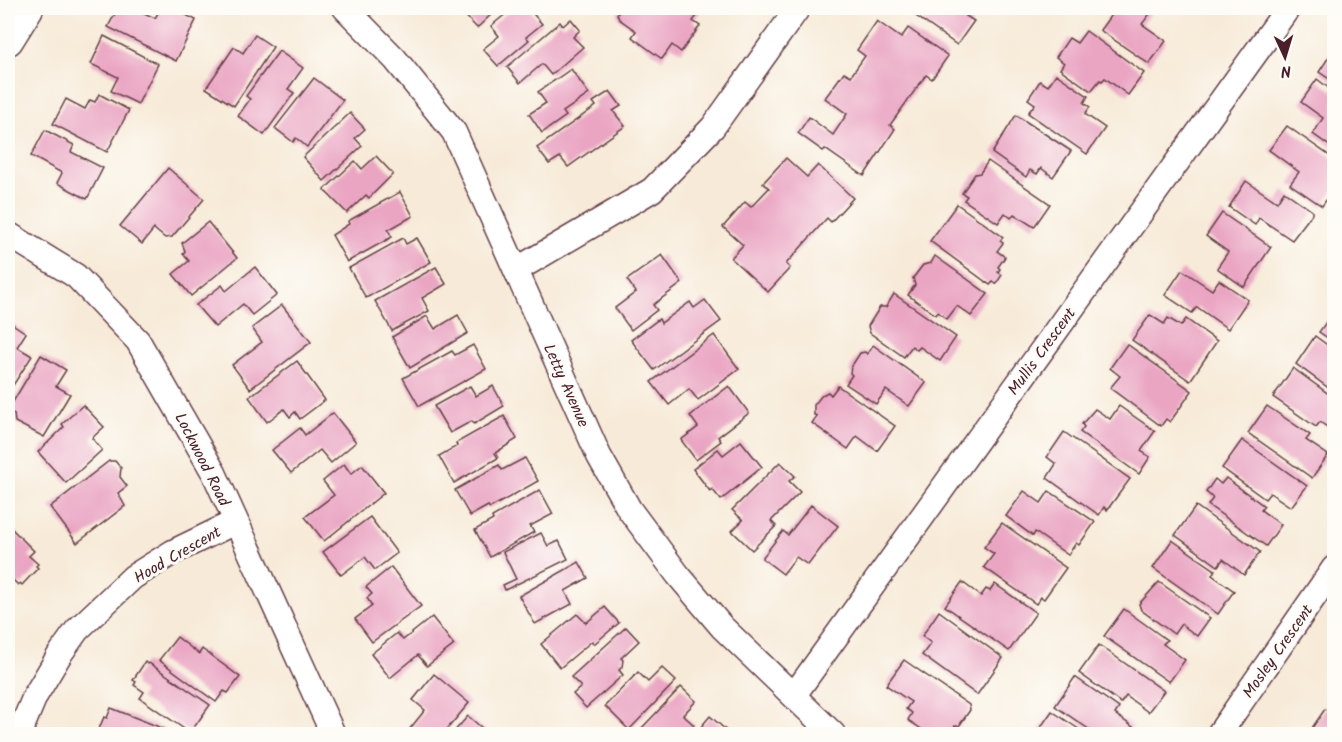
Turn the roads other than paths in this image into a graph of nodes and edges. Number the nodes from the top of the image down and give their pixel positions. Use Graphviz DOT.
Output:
graph roads {
  1 [pos="28,8"];
  2 [pos="345,8"];
  3 [pos="798,8"];
  4 [pos="1288,8"];
  5 [pos="8,40"];
  6 [pos="8,234"];
  7 [pos="516,270"];
  8 [pos="235,522"];
  9 [pos="1335,568"];
  10 [pos="794,695"];
  11 [pos="19,735"];
  12 [pos="333,735"];
  13 [pos="833,735"];
  14 [pos="1219,735"];
  1 -- 5 [label="street"];
  2 -- 7 [label="street, Letty Avenue"];
  3 -- 7 [label="street"];
  4 -- 10 [label="street, Mullis Crescent"];
  6 -- 8 [label="street, Lockwood Road"];
  7 -- 10 [label="street, Letty Avenue"];
  8 -- 11 [label="street, Hood Crescent"];
  8 -- 12 [label="street, Lockwood Road"];
  9 -- 14 [label="street, Mosley Crescent"];
  10 -- 13 [label="street, Letty Avenue"];
}
